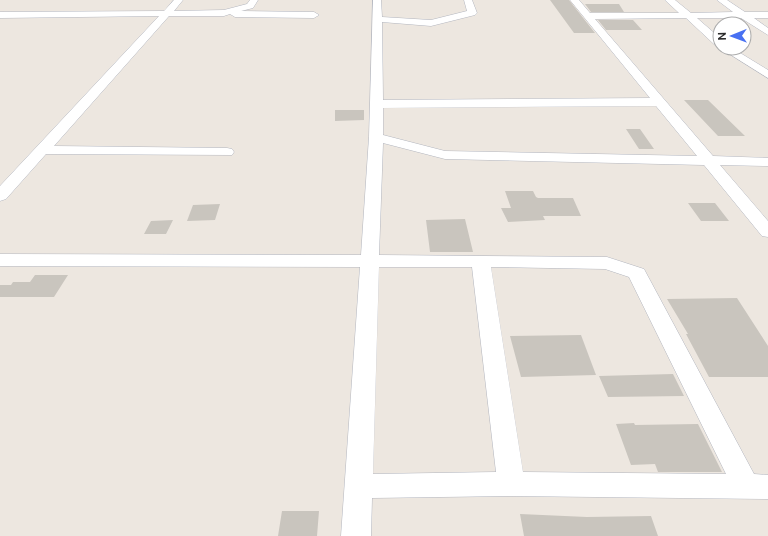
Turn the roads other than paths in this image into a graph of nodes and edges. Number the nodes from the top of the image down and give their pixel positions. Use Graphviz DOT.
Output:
graph roads {
  1 [pos="179,0"];
  2 [pos="254,0"];
  3 [pos="377,0"];
  4 [pos="468,0"];
  5 [pos="574,0"];
  6 [pos="669,0"];
  7 [pos="721,0"];
  8 [pos="208,14"];
  9 [pos="688,14"];
  10 [pos="0,15"];
  11 [pos="167,15"];
  12 [pos="314,15"];
  13 [pos="742,15"];
  14 [pos="768,15"];
  15 [pos="586,16"];
  16 [pos="376,19"];
  17 [pos="768,32"];
  18 [pos="712,36"];
  19 [pos="737,56"];
  20 [pos="768,76"];
  21 [pos="658,102"];
  22 [pos="375,104"];
  23 [pos="376,137"];
  24 [pos="41,150"];
  25 [pos="227,152"];
  26 [pos="710,161"];
  27 [pos="768,162"];
  28 [pos="0,196"];
  29 [pos="768,232"];
  30 [pos="0,260"];
  31 [pos="481,260"];
  32 [pos="369,261"];
  33 [pos="511,484"];
  34 [pos="360,486"];
  35 [pos="757,486"];
  36 [pos="356,536"];
  1 -- 11 [label="street"];
  2 -- 8 [label="street"];
  3 -- 16 [label="street"];
  4 -- 16 [label="street"];
  5 -- 15 [label="street"];
  6 -- 9 [label="street"];
  7 -- 13 [label="street"];
  8 -- 11 [label="street"];
  8 -- 12 [label="street"];
  9 -- 13 [label="street"];
  9 -- 15 [label="street"];
  9 -- 18 [label="street"];
  10 -- 11 [label="street"];
  11 -- 24 [label="street"];
  13 -- 14 [label="street"];
  13 -- 17 [label="street"];
  15 -- 21 [label="street"];
  16 -- 22 [label="street"];
  19 -- 20 [label="street"];
  21 -- 22 [label="street"];
  21 -- 26 [label="street"];
  22 -- 23 [label="street"];
  23 -- 26 [label="street"];
  23 -- 32 [label="street"];
  24 -- 25 [label="street"];
  24 -- 28 [label="street"];
  26 -- 27 [label="street"];
  26 -- 29 [label="street"];
  30 -- 32 [label="street"];
  31 -- 32 [label="street"];
  31 -- 33 [label="street"];
  31 -- 35 [label="street"];
  32 -- 34 [label="street"];
  33 -- 34 [label="street"];
  33 -- 35 [label="street"];
  34 -- 36 [label="street"];
}
